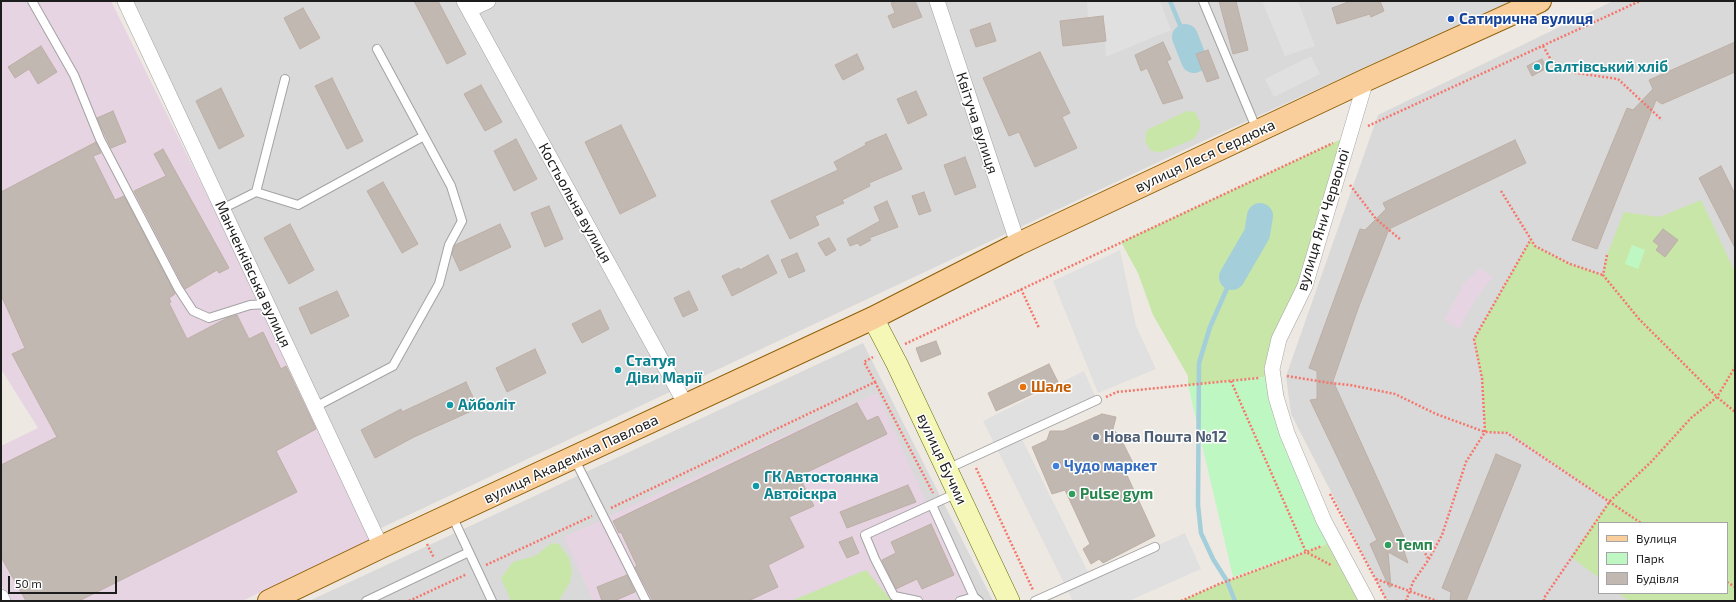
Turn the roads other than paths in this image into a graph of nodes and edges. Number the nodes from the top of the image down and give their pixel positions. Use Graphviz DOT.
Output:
graph roads {
  1 [pos="32,1"];
  2 [pos="125,1"];
  3 [pos="488,1"];
  4 [pos="937,1"];
  5 [pos="1203,1"];
  6 [pos="1540,1"];
  7 [pos="467,5"];
  8 [pos="377,49"];
  9 [pos="285,79"];
  10 [pos="1366,80"];
  11 [pos="1258,131"];
  12 [pos="424,136"];
  13 [pos="256,192"];
  14 [pos="222,209"];
  15 [pos="1018,244"];
  16 [pos="267,304"];
  17 [pos="873,318"];
  18 [pos="1097,400"];
  19 [pos="686,405"];
  20 [pos="315,407"];
  21 [pos="574,458"];
  22 [pos="946,469"];
  23 [pos="957,493"];
  24 [pos="932,505"];
  25 [pos="451,515"];
  26 [pos="381,547"];
  27 [pos="1155,547"];
  28 [pos="469,552"];
  29 [pos="1,597"];
  30 [pos="976,599"];
  31 [pos="1037,600"];
  32 [pos="3,601"];
  33 [pos="269,601"];
  34 [pos="366,601"];
  35 [pos="492,601"];
  36 [pos="646,601"];
  37 [pos="918,601"];
  38 [pos="960,601"];
  39 [pos="1009,601"];
  40 [pos="1367,601"];
  1 -- 16 [label="lane"];
  2 -- 14 [label="street, Манченківська вулиця"];
  3 -- 7 [label="street"];
  4 -- 15 [label="street, Квітуча вулиця"];
  5 -- 11 [label="lane"];
  6 -- 10 [label="main road, вулиця Леся Сердюка"];
  7 -- 19 [label="street, Костьольна вулиця"];
  8 -- 12 [label="lane"];
  9 -- 13 [label="lane"];
  10 -- 11 [label="main road, вулиця Леся Сердюка"];
  10 -- 40 [label="street, вулиця Яни Червоної"];
  11 -- 15 [label="main road, вулиця Леся Сердюка"];
  12 -- 13 [label="lane"];
  12 -- 20 [label="lane"];
  13 -- 14 [label="lane"];
  14 -- 16 [label="street, Манченківська вулиця"];
  15 -- 17 [label="main road, вулиця Леся Сердюка"];
  16 -- 20 [label="street, Манченківська вулиця"];
  17 -- 19 [label="main road, вулиця Академіка Павлова"];
  17 -- 22 [label="street, вулиця Бучми"];
  18 -- 22 [label="lane"];
  19 -- 21 [label="main road, вулиця Академіка Павлова"];
  20 -- 26 [label="street, Манченківська вулиця"];
  21 -- 25 [label="main road, вулиця Академіка Павлова"];
  21 -- 36 [label="lane"];
  22 -- 23 [label="street, вулиця Бучми"];
  23 -- 24 [label="lane"];
  23 -- 39 [label="street, вулиця Бучми"];
  24 -- 30 [label="lane"];
  24 -- 37 [label="lane"];
  25 -- 26 [label="main road, вулиця Академіка Павлова"];
  25 -- 28 [label="lane"];
  26 -- 33 [label="main road, вулиця Академіка Павлова"];
  27 -- 31 [label="lane"];
  28 -- 34 [label="lane"];
  28 -- 35 [label="lane"];
  29 -- 32 [label="street"];
  30 -- 38 [label="lane"];
}
